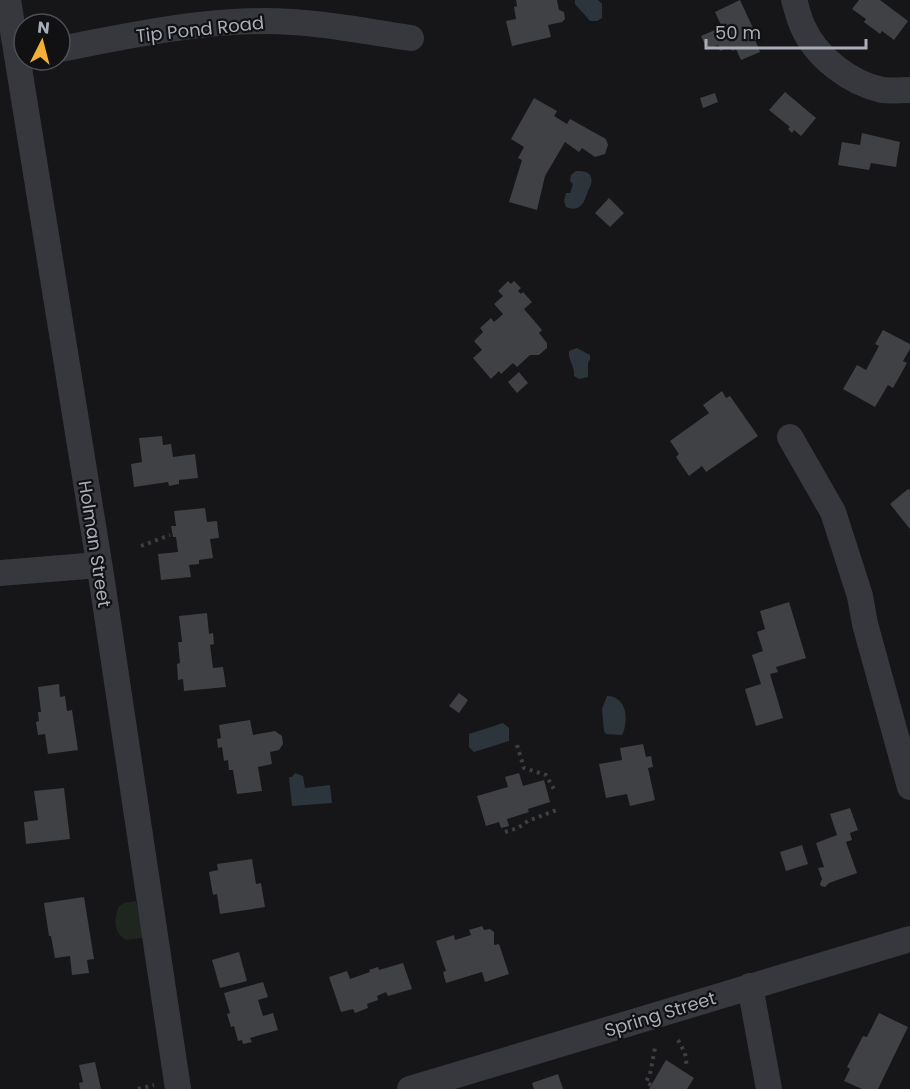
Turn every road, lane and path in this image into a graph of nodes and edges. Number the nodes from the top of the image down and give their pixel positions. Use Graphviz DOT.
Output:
graph roads {
  1 [pos="8,0"];
  2 [pos="794,0"];
  3 [pos="12,18"];
  4 [pos="411,38"];
  5 [pos="72,47"];
  6 [pos="23,72"];
  7 [pos="910,90"];
  8 [pos="790,437"];
  9 [pos="170,535"];
  10 [pos="141,546"];
  11 [pos="99,565"];
  12 [pos="0,573"];
  13 [pos="517,745"];
  14 [pos="910,787"];
  15 [pos="555,791"];
  16 [pos="559,809"];
  17 [pos="505,832"];
  18 [pos="910,939"];
  19 [pos="750,986"];
  20 [pos="678,1040"];
  21 [pos="655,1048"];
  22 [pos="687,1068"];
  23 [pos="651,1085"];
  24 [pos="178,1089"];
  25 [pos="410,1089"];
  26 [pos="769,1089"];
  1 -- 3 [label="street, Holman Street"];
  2 -- 7 [label="street"];
  4 -- 5 [label="street, Tip Pond Road"];
  6 -- 11 [label="street, Holman Street"];
  8 -- 14 [label="street"];
  9 -- 10 [label="path"];
  11 -- 12 [label="street"];
  11 -- 24 [label="street, Holman Street"];
  13 -- 15 [label="path"];
  16 -- 17 [label="path"];
  18 -- 19 [label="street, Spring Street"];
  19 -- 25 [label="street, Spring Street"];
  19 -- 26 [label="street"];
  20 -- 22 [label="path"];
  21 -- 23 [label="path"];
}
